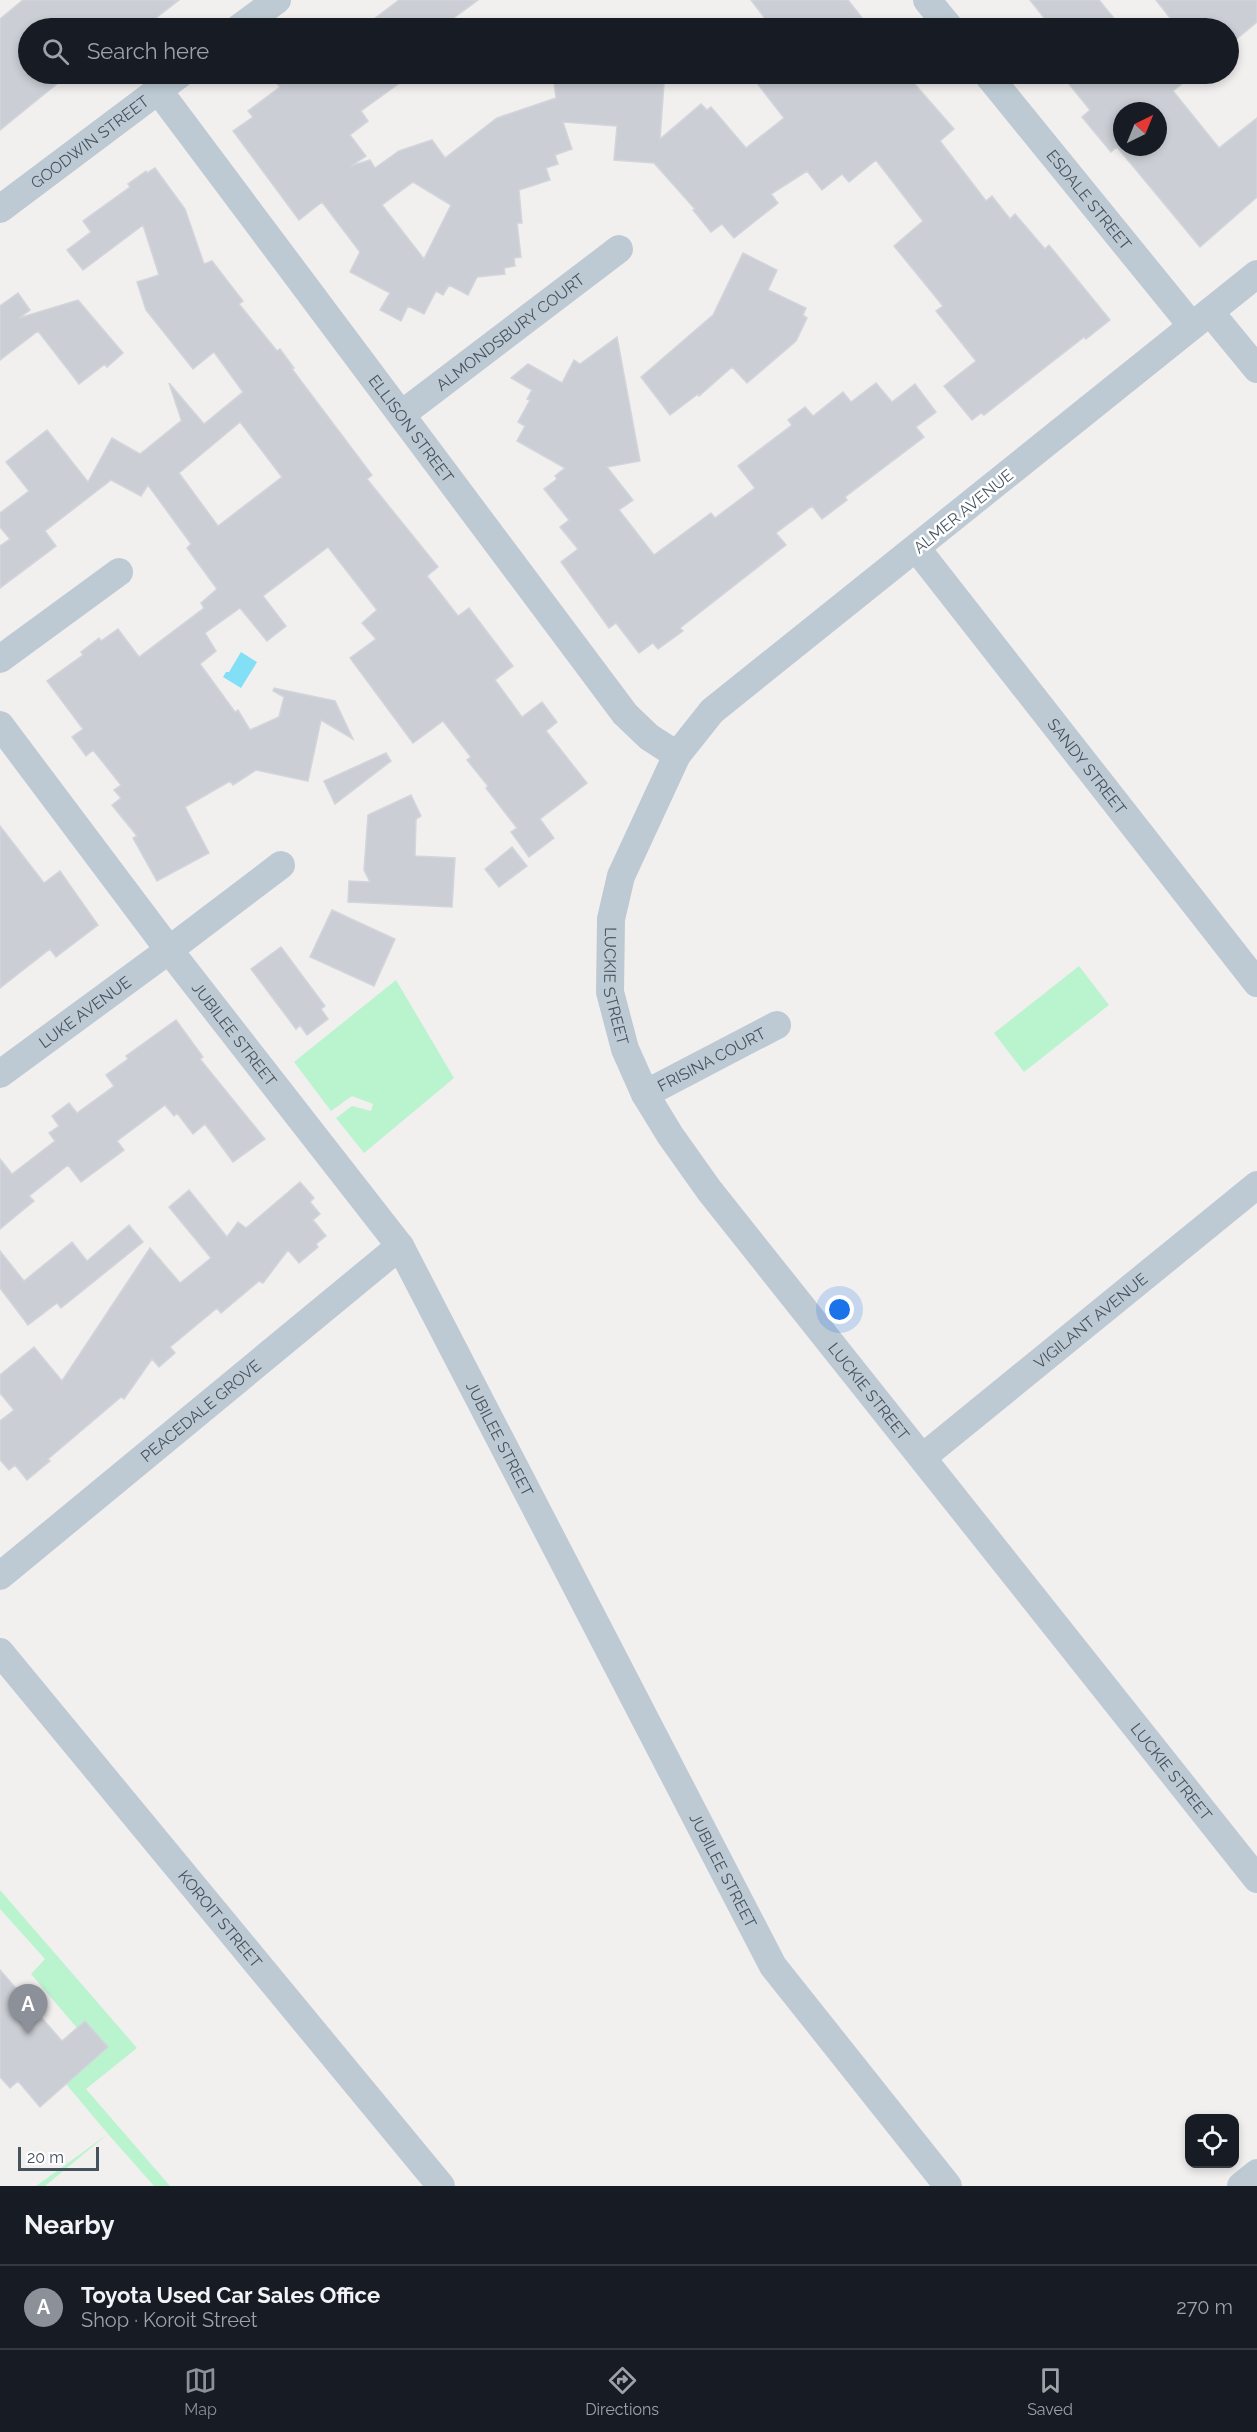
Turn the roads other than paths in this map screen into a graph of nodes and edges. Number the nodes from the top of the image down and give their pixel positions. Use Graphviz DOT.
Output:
graph roads {
  1 [pos="277,0"];
  2 [pos="927,0"];
  3 [pos="253,18"];
  4 [pos="942,18"];
  5 [pos="166,84"];
  6 [pos="170,84"];
  7 [pos="996,84"];
  8 [pos="0,209"];
  9 [pos="619,249"];
  10 [pos="1257,274"];
  11 [pos="1201,319"];
  12 [pos="1257,369"];
  13 [pos="402,414"];
  14 [pos="917,549"];
  15 [pos="118,572"];
  16 [pos="0,659"];
  17 [pos="0,725"];
  18 [pos="677,755"];
  19 [pos="281,865"];
  20 [pos="170,950"];
  21 [pos="1257,983"];
  22 [pos="777,1025"];
  23 [pos="0,1074"];
  24 [pos="645,1095"];
  25 [pos="1257,1185"];
  26 [pos="400,1246"];
  27 [pos="923,1457"];
  28 [pos="0,1576"];
  29 [pos="0,1652"];
  30 [pos="1257,1879"];
  31 [pos="1257,2173"];
  32 [pos="441,2186"];
  33 [pos="948,2186"];
  34 [pos="1241,2186"];
  1 -- 3 [label="street"];
  2 -- 4 [label="street"];
  5 -- 8 [label="street, GOODWIN STREET"];
  6 -- 13 [label="street, ELLISON STREET"];
  7 -- 11 [label="street, ESDALE STREET"];
  9 -- 13 [label="street, ALMONDSBURY COURT"];
  10 -- 11 [label="street, ALMER AVENUE"];
  11 -- 12 [label="street, ESDALE STREET"];
  11 -- 14 [label="street, ALMER AVENUE"];
  13 -- 18 [label="street, ELLISON STREET"];
  14 -- 18 [label="street, ALMER AVENUE"];
  14 -- 21 [label="street, SANDY STREET"];
  15 -- 16 [label="street"];
  17 -- 20 [label="street, JUBILEE STREET"];
  18 -- 24 [label="street, LUCKIE STREET"];
  19 -- 20 [label="street, LUKE AVENUE"];
  20 -- 23 [label="street, LUKE AVENUE"];
  20 -- 26 [label="street, JUBILEE STREET"];
  22 -- 24 [label="street, FRISINA COURT"];
  24 -- 27 [label="street, LUCKIE STREET"];
  25 -- 27 [label="street, VIGILANT AVENUE"];
  26 -- 28 [label="street, PEACEDALE GROVE"];
  26 -- 33 [label="street, JUBILEE STREET"];
  27 -- 30 [label="street, LUCKIE STREET"];
  29 -- 32 [label="street, KOROIT STREET"];
  31 -- 34 [label="street"];
}
